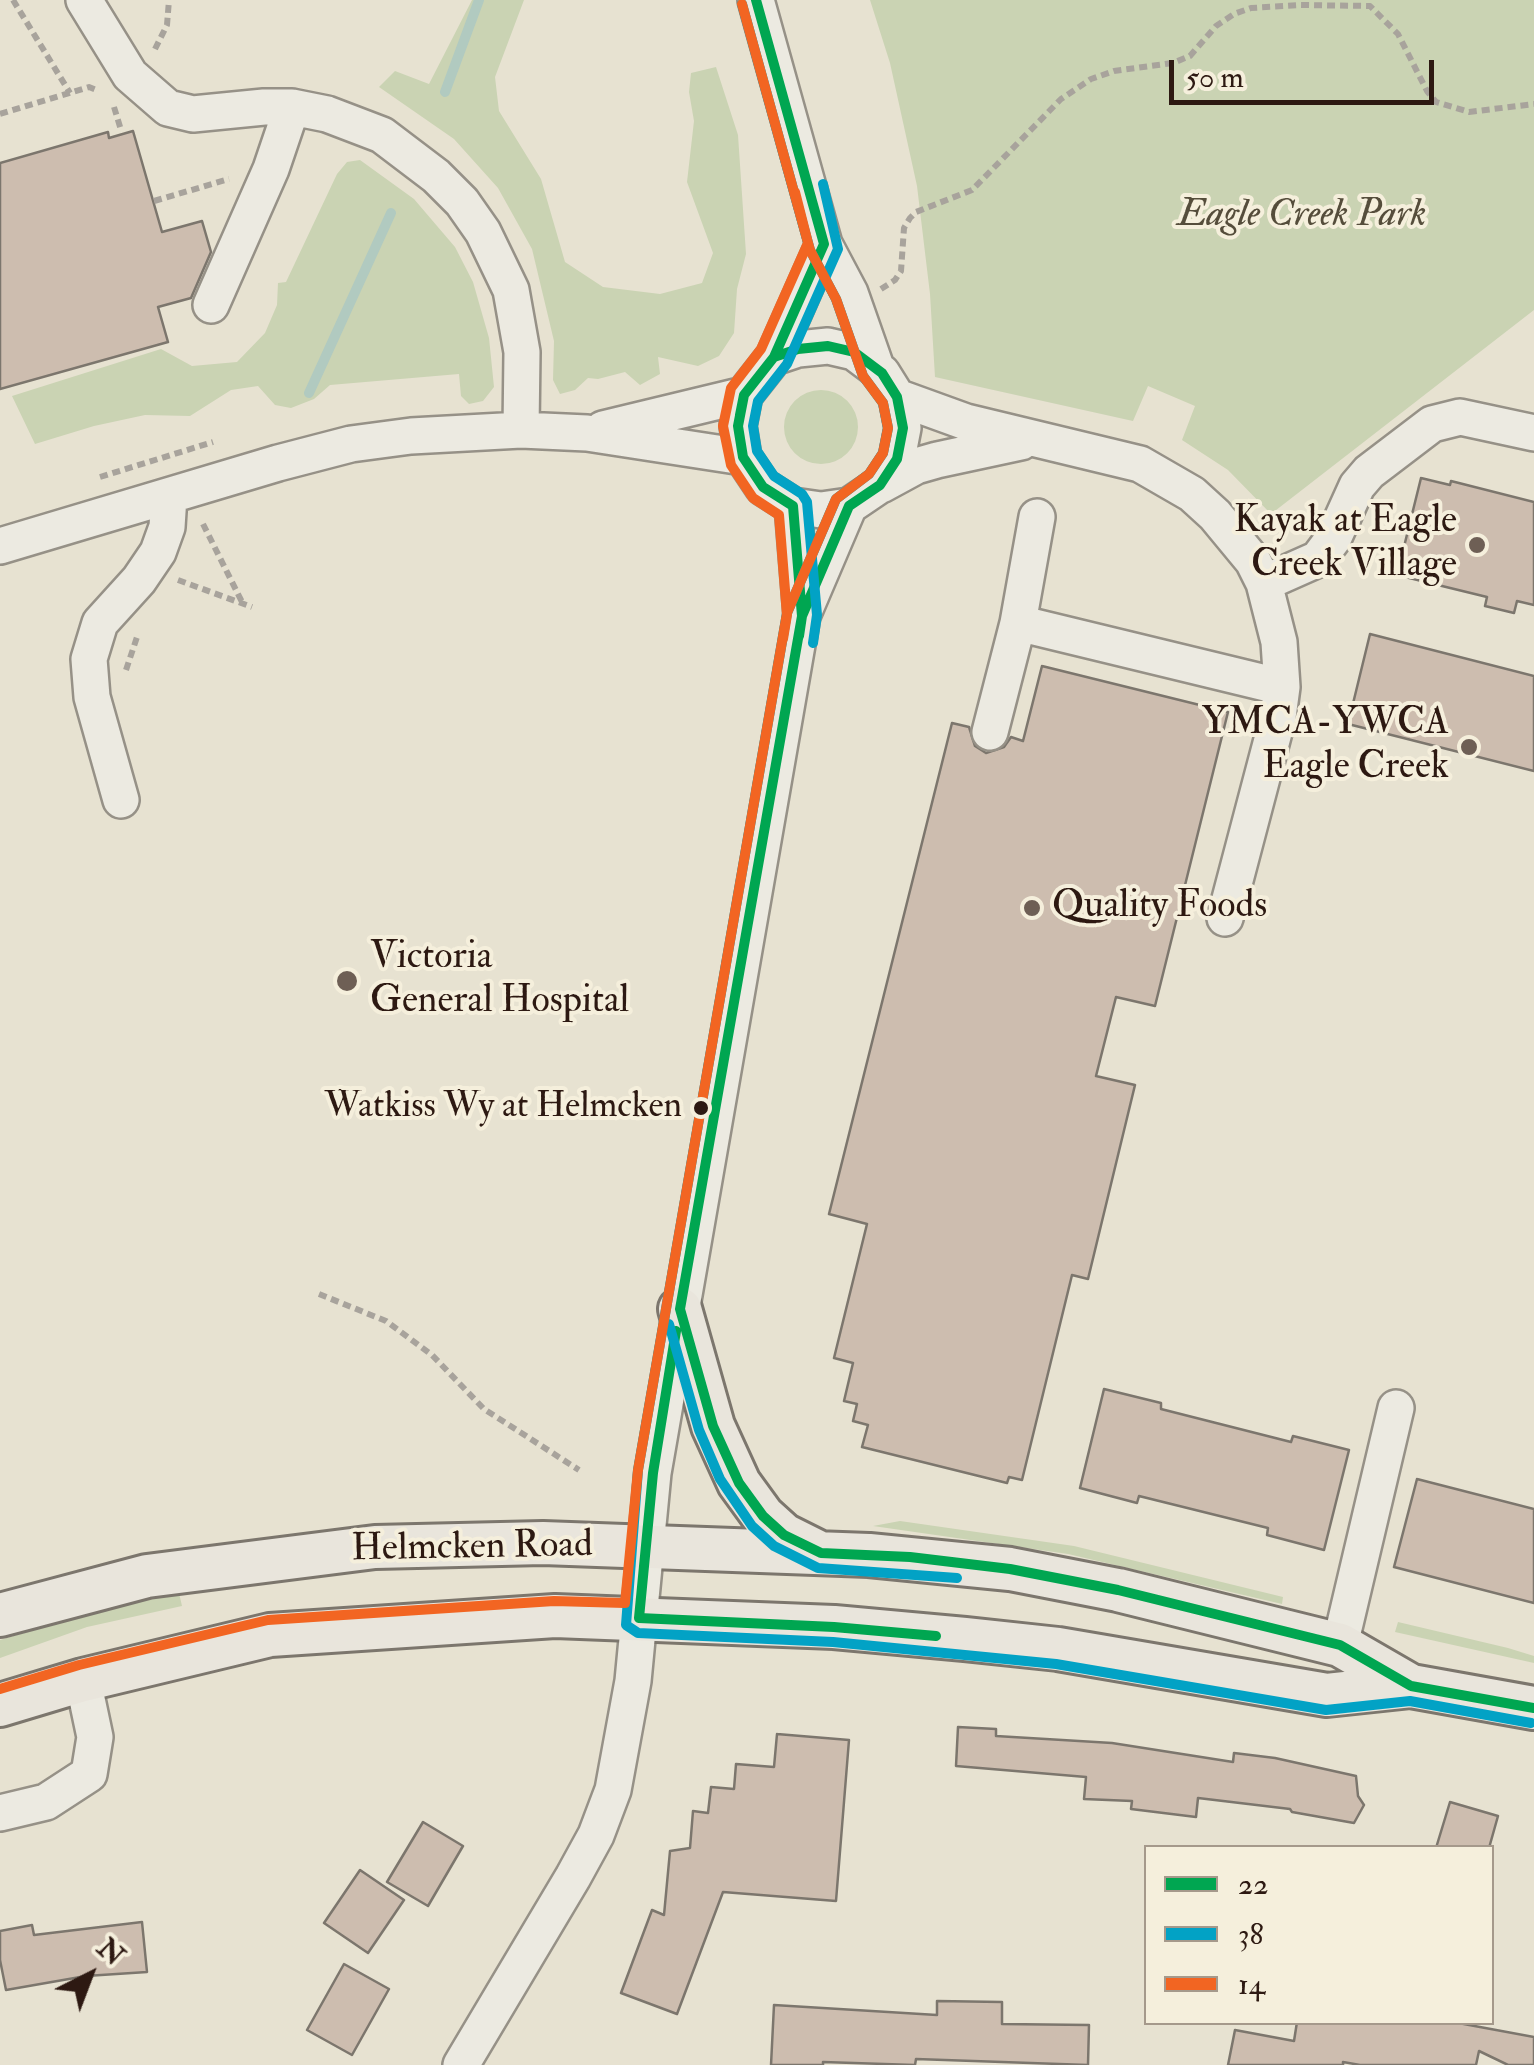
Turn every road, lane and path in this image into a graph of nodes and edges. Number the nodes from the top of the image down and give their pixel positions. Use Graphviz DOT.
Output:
graph roads {
  1 [pos="12,0"];
  2 [pos="84,0"];
  3 [pos="756,0"];
  4 [pos="70,92"];
  5 [pos="110,94"];
  6 [pos="1534,104"];
  7 [pos="292,108"];
  8 [pos="0,114"];
  9 [pos="226,180"];
  10 [pos="154,202"];
  11 [pos="824,244"];
  12 [pos="850,293"];
  13 [pos="211,305"];
  14 [pos="774,356"];
  15 [pos="887,384"];
  16 [pos="744,395"];
  17 [pos="521,430"];
  18 [pos="587,433"];
  19 [pos="1534,433"];
  20 [pos="1037,439"];
  21 [pos="743,457"];
  22 [pos="880,485"];
  23 [pos="183,505"];
  24 [pos="793,506"];
  25 [pos="849,506"];
  26 [pos="1036,517"];
  27 [pos="0,546"];
  28 [pos="167,576"];
  29 [pos="1264,583"];
  30 [pos="243,604"];
  31 [pos="252,607"];
  32 [pos="802,616"];
  33 [pos="142,620"];
  34 [pos="1018,623"];
  35 [pos="125,675"];
  36 [pos="1282,687"];
  37 [pos="990,732"];
  38 [pos="121,800"];
  39 [pos="1225,918"];
  40 [pos="319,1294"];
  41 [pos="680,1308"];
  42 [pos="1396,1408"];
  43 [pos="579,1470"];
  44 [pos="646,1547"];
  45 [pos="822,1553"];
  46 [pos="0,1616"];
  47 [pos="639,1618"];
  48 [pos="1340,1644"];
  49 [pos="82,1680"];
  50 [pos="1410,1686"];
  51 [pos="0,1704"];
  52 [pos="1534,1708"];
  53 [pos="0,1813"];
  54 [pos="462,2065"];
  1 -- 4 [label="path"];
  2 -- 7 [label="street"];
  3 -- 11 [label="street"];
  4 -- 5 [label="path"];
  4 -- 8 [label="path"];
  6 -- 12 [label="path"];
  7 -- 13 [label="street"];
  7 -- 17 [label="street"];
  9 -- 10 [label="path"];
  11 -- 12 [label="street"];
  11 -- 14 [label="street"];
  12 -- 15 [label="street"];
  14 -- 15 [label="street"];
  14 -- 16 [label="street"];
  15 -- 20 [label="street"];
  15 -- 22 [label="street"];
  16 -- 18 [label="street"];
  16 -- 21 [label="street"];
  17 -- 18 [label="street"];
  17 -- 23 [label="street"];
  18 -- 21 [label="street"];
  19 -- 29 [label="street"];
  20 -- 22 [label="street"];
  20 -- 29 [label="street"];
  21 -- 24 [label="street"];
  22 -- 25 [label="street"];
  23 -- 27 [label="street"];
  23 -- 30 [label="path"];
  23 -- 38 [label="street"];
  24 -- 25 [label="street"];
  24 -- 32 [label="street"];
  25 -- 32 [label="street"];
  26 -- 34 [label="street"];
  28 -- 30 [label="path"];
  29 -- 36 [label="street"];
  30 -- 31 [label="path"];
  32 -- 41 [label="street"];
  33 -- 35 [label="path"];
  34 -- 36 [label="street"];
  34 -- 37 [label="street"];
  36 -- 39 [label="street"];
  40 -- 43 [label="path"];
  41 -- 44 [label="street"];
  41 -- 45 [label="main road"];
  42 -- 48 [label="street"];
  44 -- 45 [label="main road, Helmcken Road"];
  44 -- 46 [label="main road, Helmcken Road"];
  44 -- 47 [label="street"];
  45 -- 48 [label="main road, Helmcken Road"];
  47 -- 49 [label="main road, Helmcken Road"];
  47 -- 50 [label="main road, Helmcken Road"];
  47 -- 54 [label="street"];
  48 -- 50 [label="main road, Helmcken Road"];
  49 -- 51 [label="main road, Helmcken Road"];
  49 -- 53 [label="street"];
  50 -- 52 [label="main road, Helmcken Road"];
}
